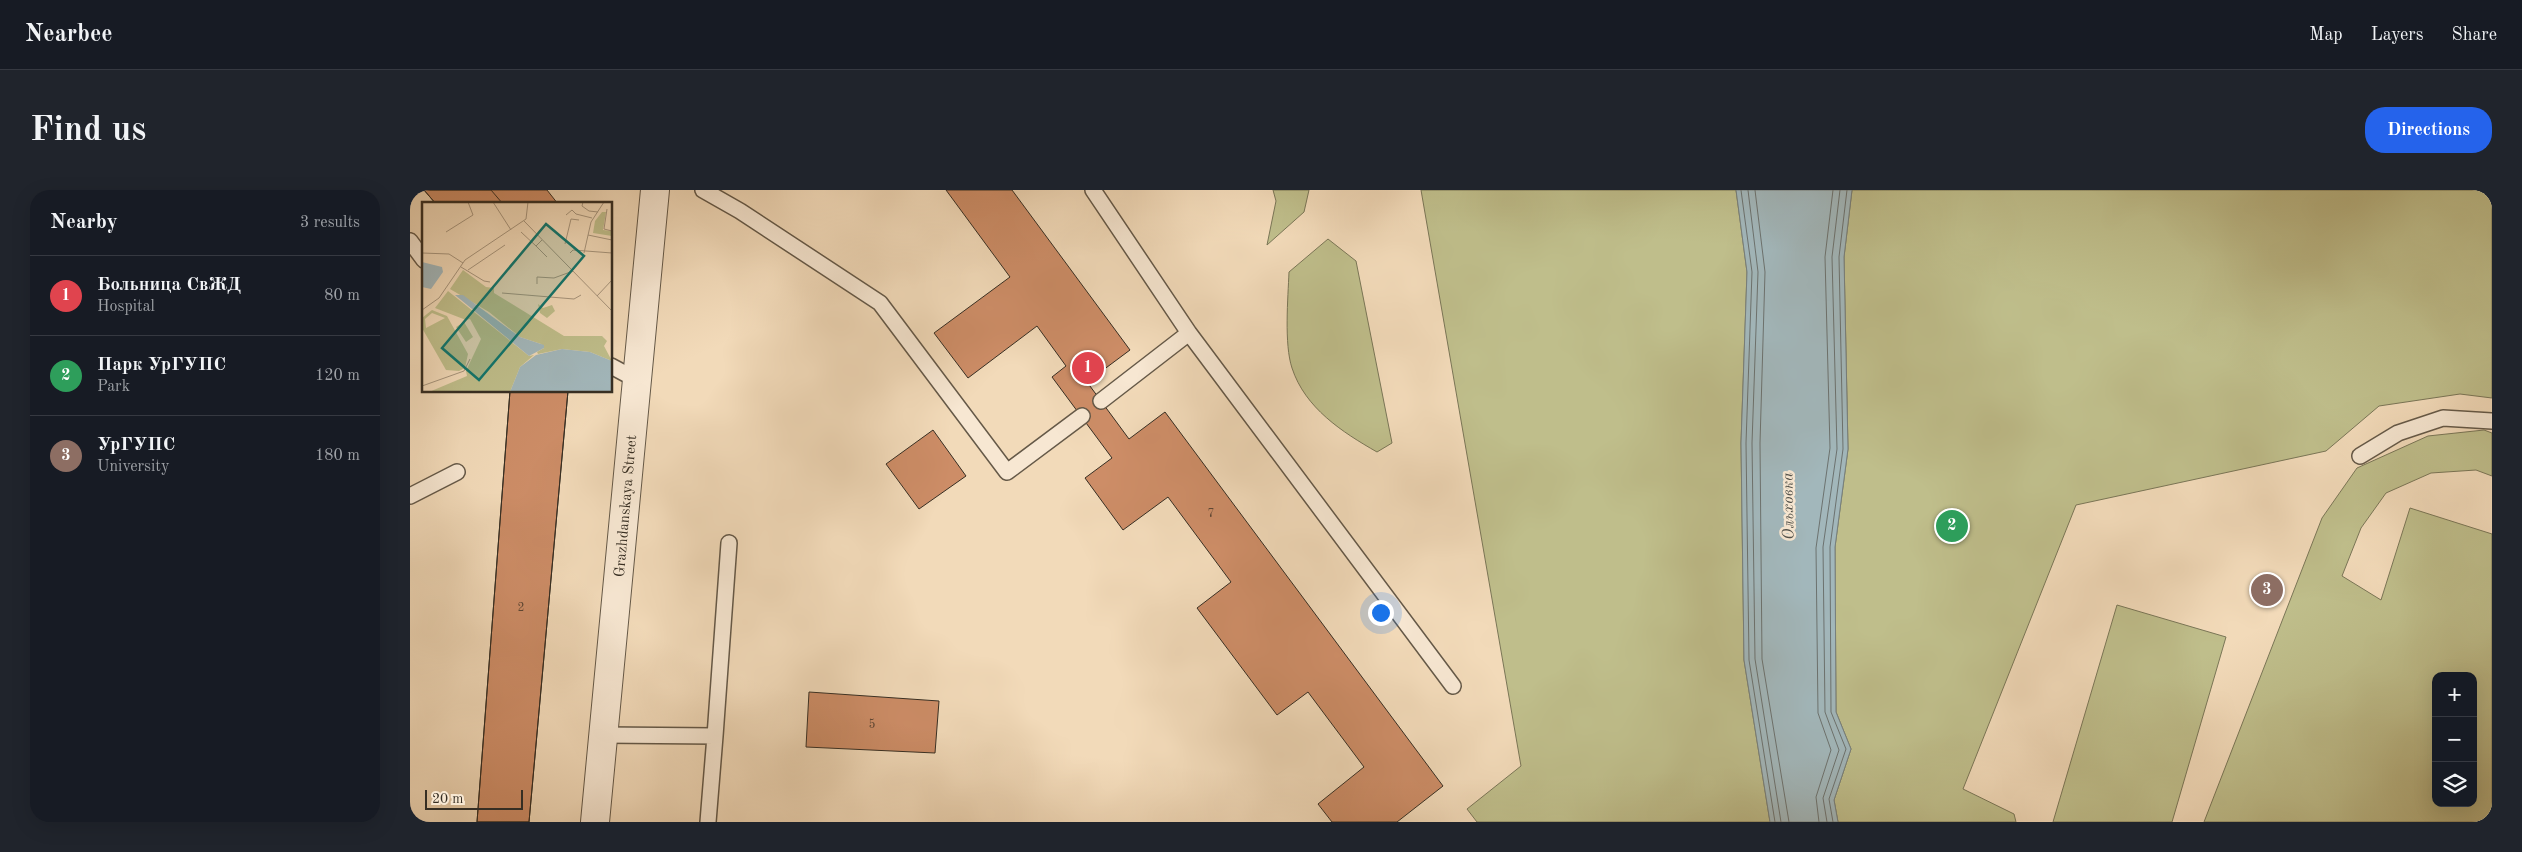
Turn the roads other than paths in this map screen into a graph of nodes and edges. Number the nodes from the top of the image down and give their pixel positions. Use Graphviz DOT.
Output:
graph roads {
  1 [pos="655,190"];
  2 [pos="704,190"];
  3 [pos="1093,190"];
  4 [pos="410,241"];
  5 [pos="422,257"];
  6 [pos="1189,333"];
  7 [pos="612,367"];
  8 [pos="637,380"];
  9 [pos="1101,402"];
  10 [pos="1082,416"];
  11 [pos="2492,421"];
  12 [pos="2360,456"];
  13 [pos="457,472"];
  14 [pos="410,496"];
  15 [pos="729,543"];
  16 [pos="1453,686"];
  17 [pos="604,735"];
  18 [pos="715,736"];
  19 [pos="595,822"];
  20 [pos="708,822"];
  1 -- 8 [label="street, Grazhdanskaya Street"];
  2 -- 10 [label="lane"];
  3 -- 6 [label="lane"];
  4 -- 5 [label="lane"];
  6 -- 9 [label="lane"];
  6 -- 16 [label="lane"];
  7 -- 8 [label="lane"];
  8 -- 17 [label="street, Grazhdanskaya Street"];
  11 -- 12 [label="lane"];
  13 -- 14 [label="lane"];
  15 -- 18 [label="lane"];
  17 -- 18 [label="lane"];
  17 -- 19 [label="street, Grazhdanskaya Street"];
  18 -- 20 [label="lane"];
}
